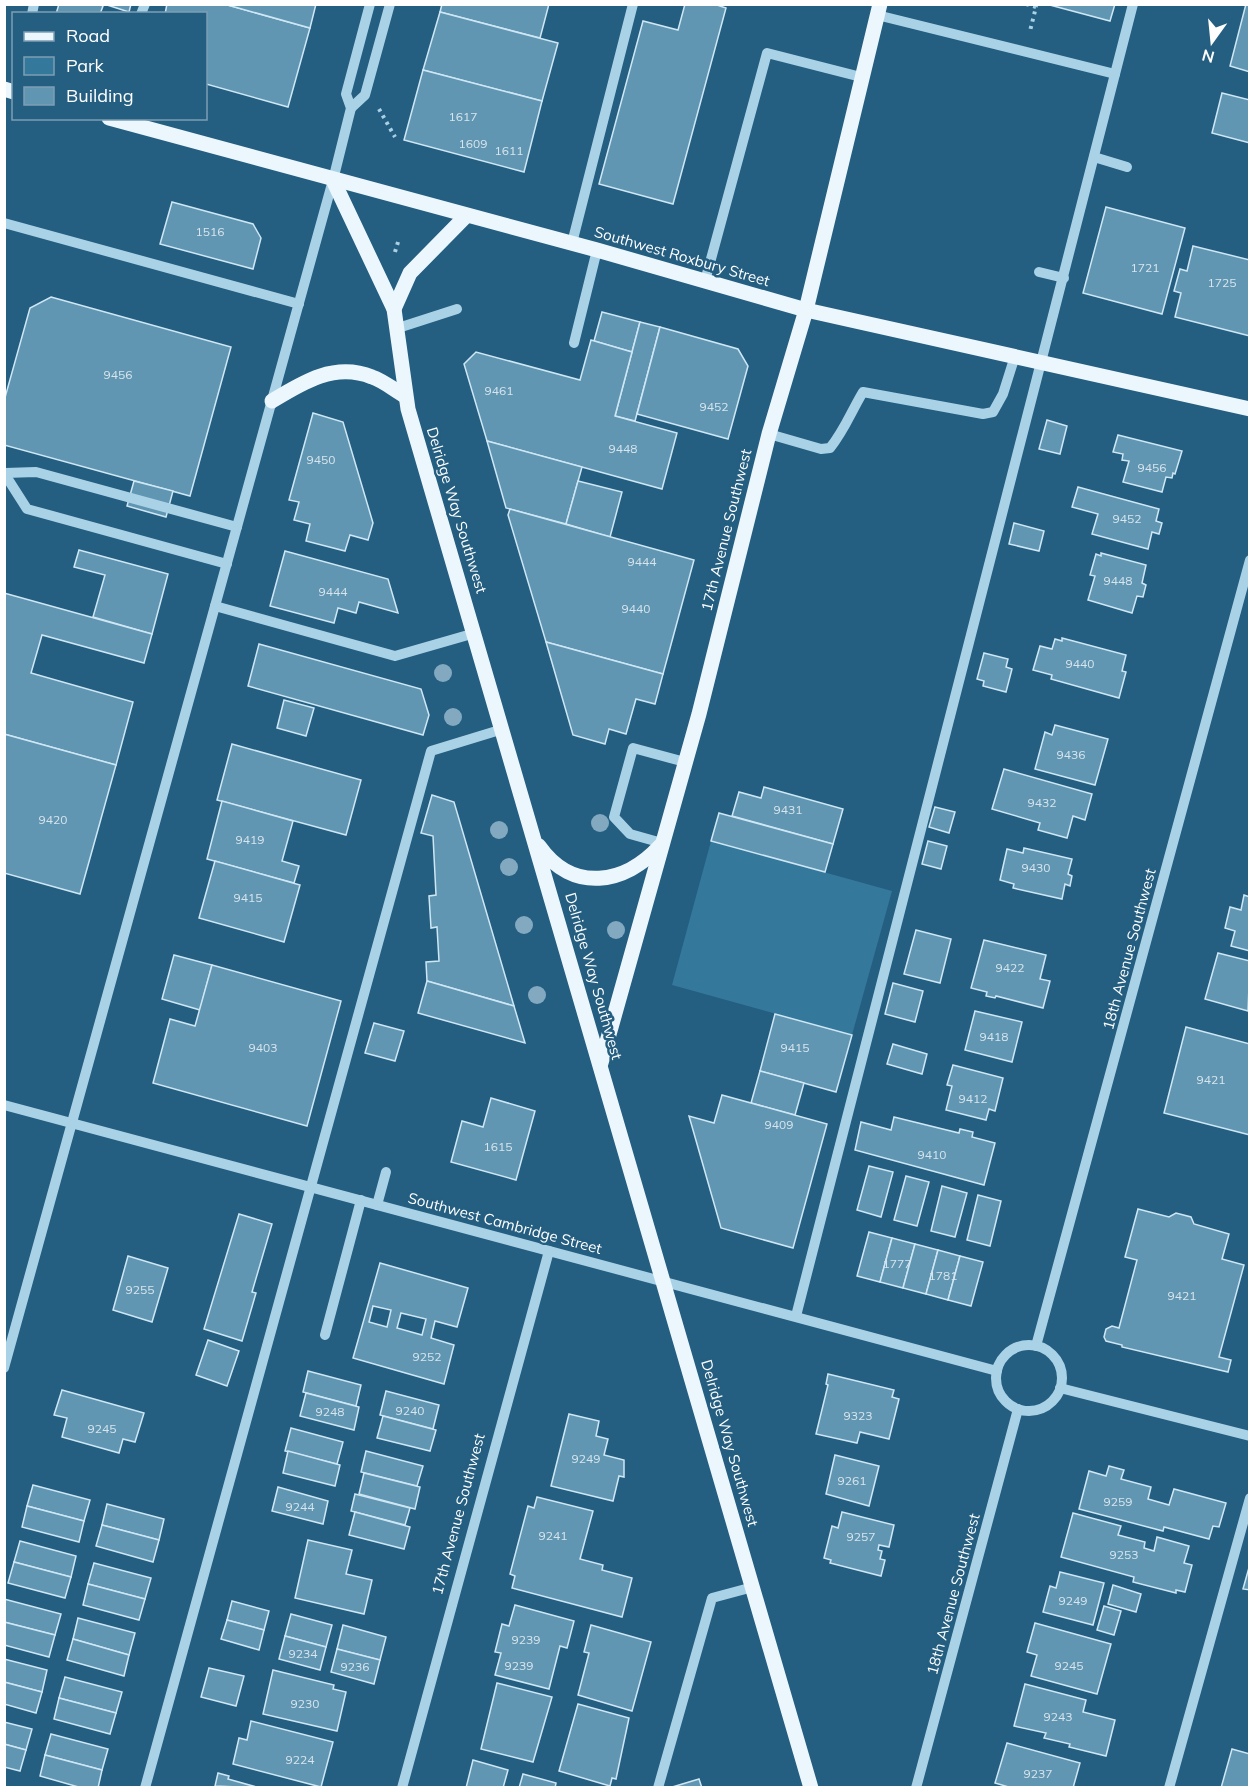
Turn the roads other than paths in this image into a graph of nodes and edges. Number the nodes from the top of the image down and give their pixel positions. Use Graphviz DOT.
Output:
graph roads {
  1 [pos="370,4"];
  2 [pos="390,4"];
  3 [pos="633,4"];
  4 [pos="1133,4"];
  5 [pos="879,10"];
  6 [pos="1115,74"];
  7 [pos="861,77"];
  8 [pos="351,108"];
  9 [pos="114,120"];
  10 [pos="1094,158"];
  11 [pos="1127,167"];
  12 [pos="333,180"];
  13 [pos="466,216"];
  14 [pos="4,223"];
  15 [pos="572,243"];
  16 [pos="597,250"];
  17 [pos="1039,272"];
  18 [pos="1064,278"];
  19 [pos="705,281"];
  20 [pos="298,304"];
  21 [pos="394,309"];
  22 [pos="457,309"];
  23 [pos="806,310"];
  24 [pos="395,329"];
  25 [pos="574,343"];
  26 [pos="1016,356"];
  27 [pos="1043,362"];
  28 [pos="405,396"];
  29 [pos="272,401"];
  30 [pos="1250,409"];
  31 [pos="769,435"];
  32 [pos="5,473"];
  33 [pos="237,527"];
  34 [pos="1250,560"];
  35 [pos="227,564"];
  36 [pos="215,606"];
  37 [pos="475,633"];
  38 [pos="503,729"];
  39 [pos="685,762"];
  40 [pos="536,840"];
  41 [pos="662,843"];
  42 [pos="601,1063"];
  43 [pos="4,1105"];
  44 [pos="72,1124"];
  45 [pos="386,1172"];
  46 [pos="311,1187"];
  47 [pos="361,1200"];
  48 [pos="377,1205"];
  49 [pos="549,1251"];
  50 [pos="664,1281"];
  51 [pos="796,1316"];
  52 [pos="326,1335"];
  53 [pos="1036,1346"];
  54 [pos="4,1368"];
  55 [pos="997,1371"];
  56 [pos="1060,1388"];
  57 [pos="1018,1409"];
  58 [pos="1250,1436"];
  59 [pos="1250,1498"];
  60 [pos="753,1587"];
  61 [pos="145,1788"];
  62 [pos="402,1788"];
  63 [pos="658,1788"];
  64 [pos="811,1788"];
  65 [pos="916,1788"];
  66 [pos="1169,1788"];
  1 -- 8 [label="street"];
  2 -- 8 [label="street"];
  3 -- 15 [label="street"];
  4 -- 6 [label="street"];
  5 -- 6 [label="street"];
  5 -- 7 [label="main road, 17th Avenue Southwest"];
  6 -- 10 [label="street"];
  7 -- 19 [label="street"];
  7 -- 23 [label="main road, 17th Avenue Southwest"];
  8 -- 12 [label="street"];
  9 -- 12 [label="main road, Southwest Roxbury Street"];
  10 -- 11 [label="street"];
  10 -- 18 [label="street"];
  12 -- 13 [label="main road, Southwest Roxbury Street"];
  12 -- 20 [label="street"];
  12 -- 21 [label="main road, Delridge Way Southwest"];
  13 -- 15 [label="main road, Southwest Roxbury Street"];
  13 -- 21 [label="main road"];
  14 -- 20 [label="street"];
  15 -- 16 [label="main road, Southwest Roxbury Street"];
  16 -- 19 [label="main road, Southwest Roxbury Street"];
  16 -- 25 [label="street"];
  17 -- 18 [label="street"];
  18 -- 27 [label="street"];
  19 -- 23 [label="main road, Southwest Roxbury Street"];
  20 -- 29 [label="street"];
  21 -- 24 [label="main road, Delridge Way Southwest"];
  22 -- 24 [label="street"];
  23 -- 26 [label="main road, Southwest Roxbury Street"];
  23 -- 31 [label="main road, 17th Avenue Southwest"];
  24 -- 28 [label="main road, Delridge Way Southwest"];
  26 -- 27 [label="main road, Southwest Roxbury Street"];
  26 -- 31 [label="street"];
  27 -- 30 [label="main road, Southwest Roxbury Street"];
  27 -- 51 [label="street"];
  28 -- 29 [label="main road"];
  28 -- 37 [label="main road, Delridge Way Southwest"];
  29 -- 33 [label="street"];
  31 -- 39 [label="main road, 17th Avenue Southwest"];
  32 -- 33 [label="street"];
  32 -- 35 [label="street"];
  33 -- 35 [label="street"];
  34 -- 53 [label="street, 18th Avenue Southwest"];
  35 -- 36 [label="street"];
  36 -- 37 [label="street"];
  36 -- 44 [label="street"];
  37 -- 38 [label="main road, Delridge Way Southwest"];
  38 -- 40 [label="main road, Delridge Way Southwest"];
  38 -- 46 [label="street"];
  39 -- 41 [label="main road, 17th Avenue Southwest"];
  39 -- 41 [label="street"];
  40 -- 41 [label="main road"];
  40 -- 42 [label="main road, Delridge Way Southwest"];
  41 -- 42 [label="main road, 17th Avenue Southwest"];
  42 -- 50 [label="main road, Delridge Way Southwest"];
  43 -- 44 [label="street, Southwest Cambridge Street"];
  44 -- 46 [label="street, Southwest Cambridge Street"];
  44 -- 54 [label="street"];
  45 -- 48 [label="street"];
  46 -- 47 [label="street, Southwest Cambridge Street"];
  46 -- 61 [label="street"];
  47 -- 48 [label="street, Southwest Cambridge Street"];
  47 -- 52 [label="street"];
  48 -- 49 [label="street, Southwest Cambridge Street"];
  49 -- 50 [label="street, Southwest Cambridge Street"];
  49 -- 62 [label="street, 17th Avenue Southwest"];
  50 -- 51 [label="street, Southwest Cambridge Street"];
  50 -- 60 [label="main road, Delridge Way Southwest"];
  51 -- 55 [label="street, Southwest Cambridge Street"];
  53 -- 55 [label="street"];
  53 -- 56 [label="street"];
  55 -- 57 [label="street"];
  56 -- 57 [label="street"];
  56 -- 58 [label="street"];
  57 -- 65 [label="street, 18th Avenue Southwest"];
  59 -- 66 [label="street"];
  60 -- 63 [label="street"];
  60 -- 64 [label="main road, Delridge Way Southwest"];
}
